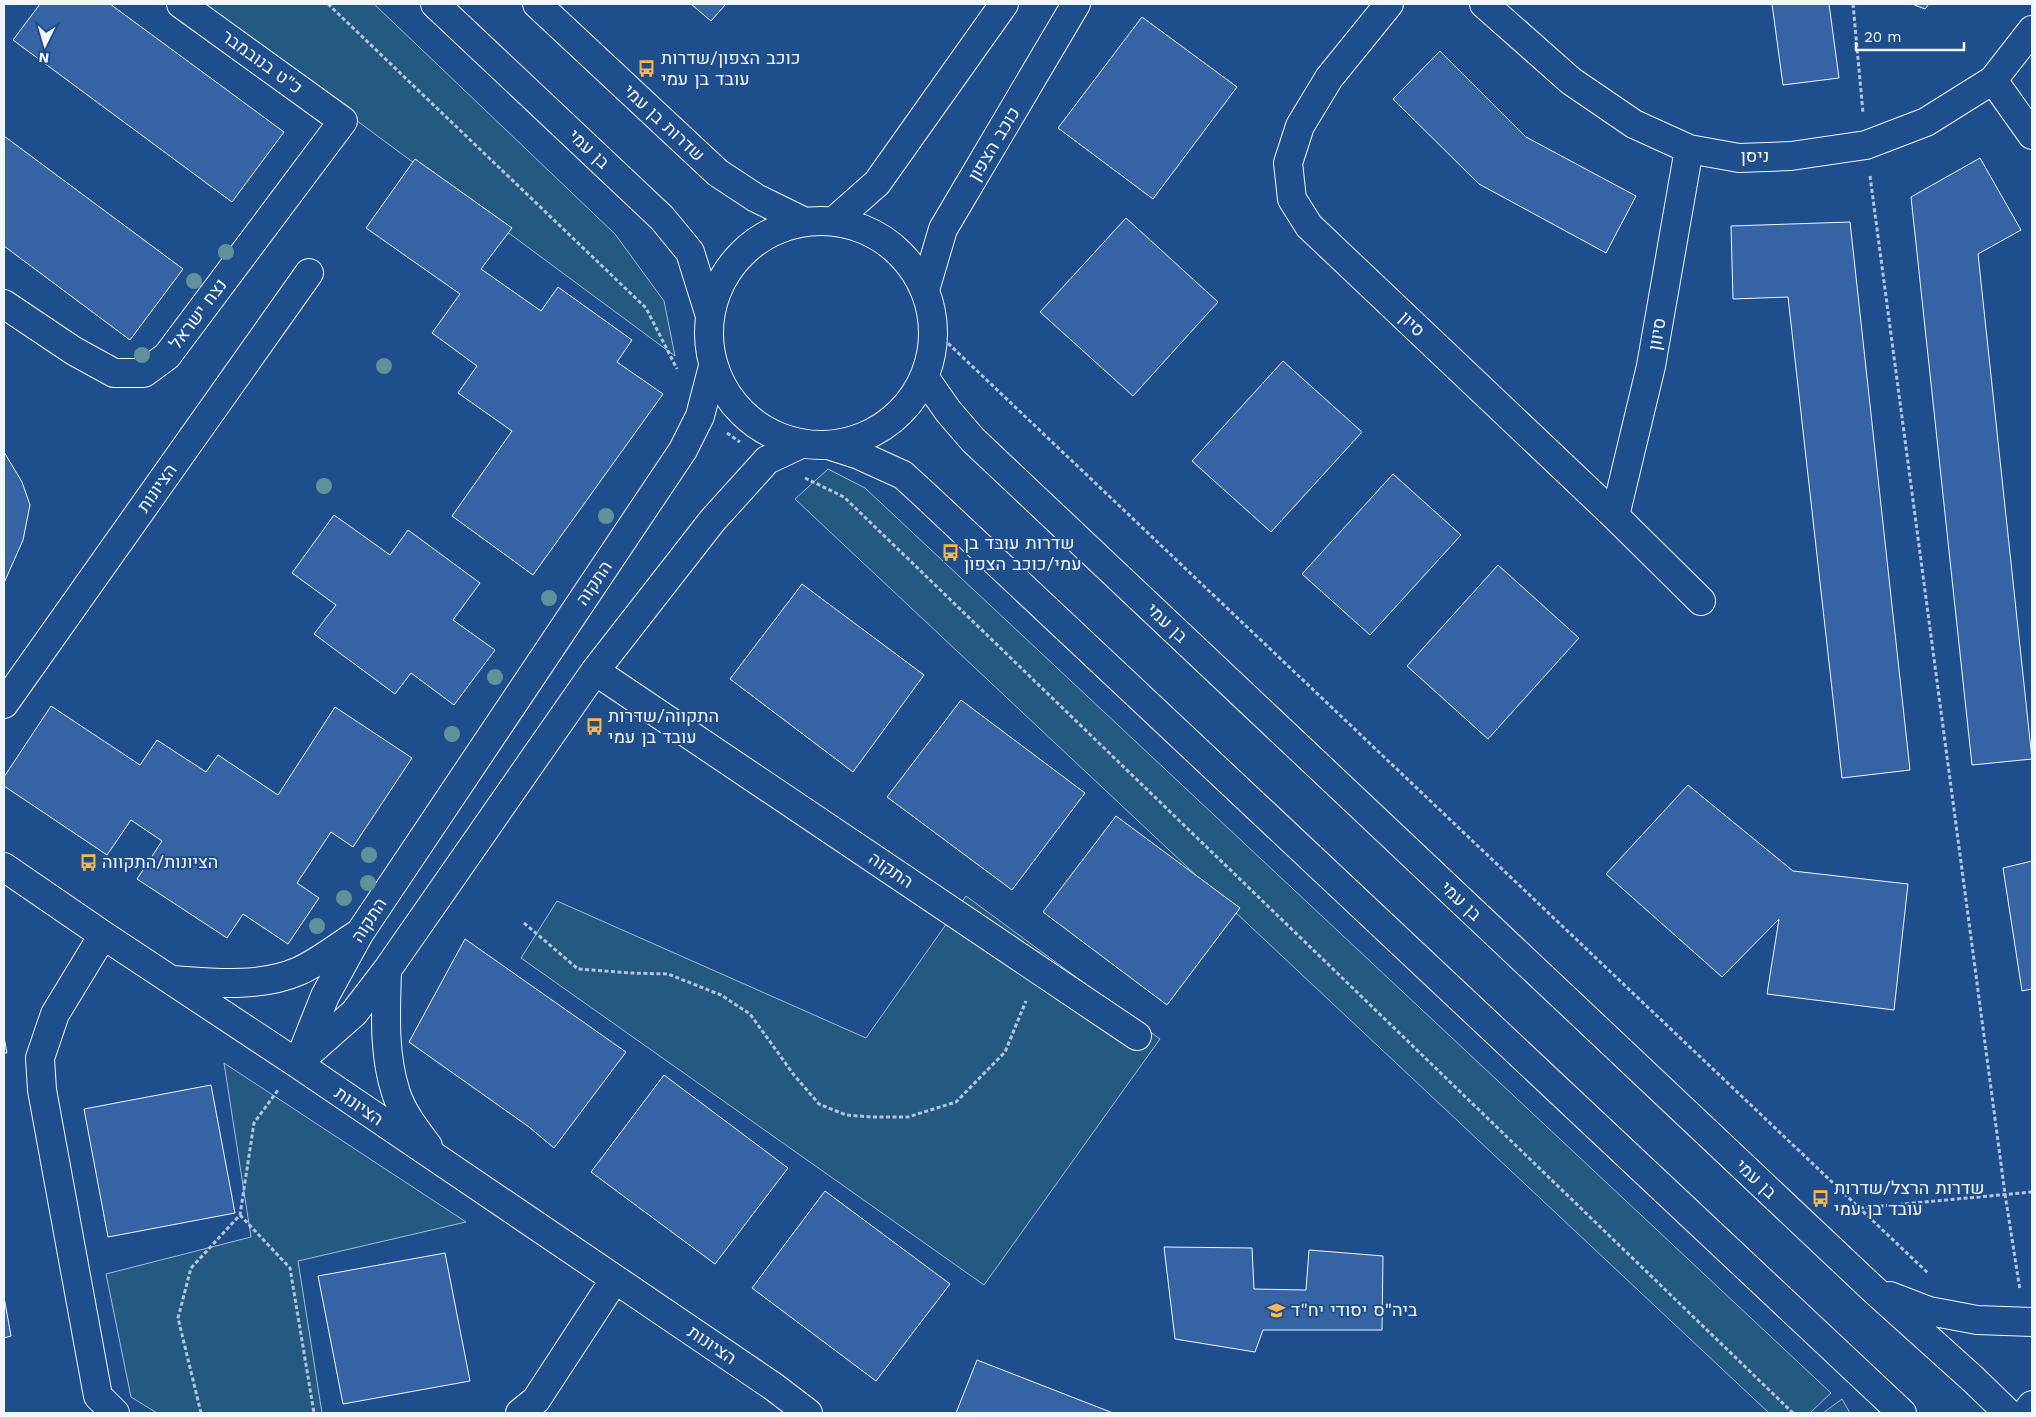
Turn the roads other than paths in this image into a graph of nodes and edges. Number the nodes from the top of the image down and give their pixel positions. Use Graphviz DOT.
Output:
graph roads {
  1 [pos="181,4"];
  2 [pos="435,4"];
  3 [pos="537,4"];
  4 [pos="1004,4"];
  5 [pos="1076,4"];
  6 [pos="1389,4"];
  7 [pos="1484,4"];
  8 [pos="2032,30"];
  9 [pos="1993,80"];
  10 [pos="343,121"];
  11 [pos="2032,135"];
  12 [pos="1689,149"];
  13 [pos="834,221"];
  14 [pos="805,222"];
  15 [pos="310,273"];
  16 [pos="925,290"];
  17 [pos="4,304"];
  18 [pos="710,316"];
  19 [pos="713,366"];
  20 [pos="925,378"];
  21 [pos="801,444"];
  22 [pos="831,446"];
  23 [pos="1615,516"];
  24 [pos="1701,601"];
  25 [pos="595,671"];
  26 [pos="4,704"];
  27 [pos="4,866"];
  28 [pos="359,934"];
  29 [pos="102,935"];
  30 [pos="387,970"];
  31 [pos="170,980"];
  32 [pos="1137,1036"];
  33 [pos="298,1064"];
  34 [pos="438,1158"];
  35 [pos="615,1279"];
  36 [pos="1873,1290"];
  37 [pos="2028,1322"];
  38 [pos="1833,1349"];
  39 [pos="2032,1405"];
  40 [pos="115,1413"];
  41 [pos="520,1413"];
  42 [pos="808,1413"];
  43 [pos="1872,1413"];
  44 [pos="1902,1413"];
  45 [pos="2008,1413"];
  46 [pos="2026,1413"];
  1 -- 10 [label="street, כ\"ט בנובמבר"];
  2 -- 18 [label="street, בן עמי"];
  3 -- 14 [label="street, שדרות בן עמי"];
  4 -- 13 [label="street"];
  5 -- 16 [label="street, כוכב הצפון"];
  6 -- 23 [label="street, סיון"];
  7 -- 12 [label="street, ניסן"];
  8 -- 9 [label="street, ניסן"];
  9 -- 11 [label="street"];
  9 -- 12 [label="street, ניסן"];
  10 -- 17 [label="street, נצח ישראל"];
  12 -- 23 [label="street, סיוון"];
  13 -- 14 [label="street"];
  13 -- 16 [label="street"];
  14 -- 18 [label="street"];
  15 -- 26 [label="street, הציונות"];
  16 -- 20 [label="street"];
  18 -- 19 [label="street"];
  19 -- 21 [label="street"];
  19 -- 28 [label="street, התקוה"];
  20 -- 22 [label="street"];
  20 -- 36 [label="street, בן עמי"];
  21 -- 22 [label="street"];
  21 -- 25 [label="street"];
  22 -- 38 [label="street"];
  23 -- 24 [label="street, סיון"];
  25 -- 30 [label="street"];
  25 -- 32 [label="street, התקוה"];
  27 -- 29 [label="street, הציונות"];
  28 -- 31 [label="street"];
  28 -- 33 [label="street, התקוה"];
  29 -- 31 [label="street, הציונות"];
  29 -- 40 [label="street"];
  30 -- 33 [label="street"];
  30 -- 34 [label="street"];
  31 -- 33 [label="street, הציונות"];
  33 -- 34 [label="street, הציונות"];
  34 -- 35 [label="street, הציונות"];
  35 -- 41 [label="street"];
  35 -- 42 [label="street, הציונות"];
  36 -- 37 [label="street"];
  36 -- 45 [label="street, בן עמי"];
  38 -- 43 [label="street"];
  38 -- 44 [label="street"];
  39 -- 46 [label="street"];
}
